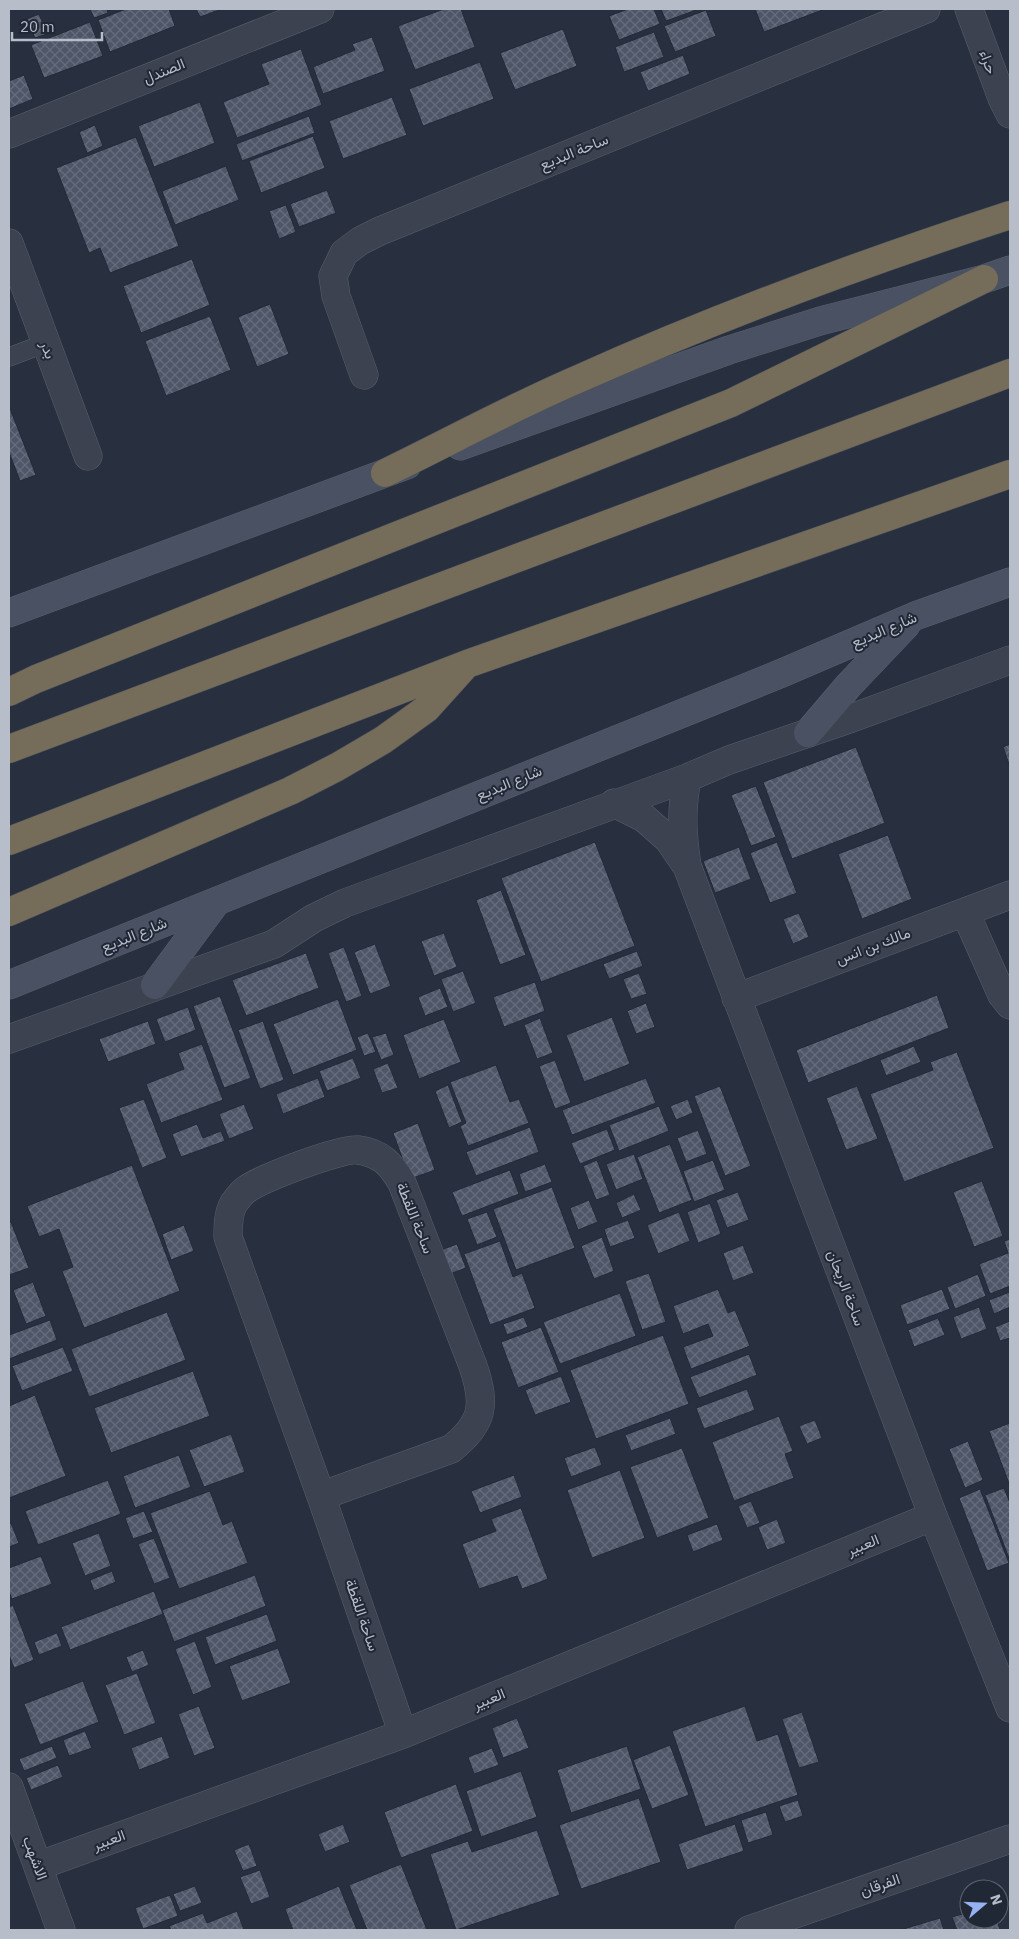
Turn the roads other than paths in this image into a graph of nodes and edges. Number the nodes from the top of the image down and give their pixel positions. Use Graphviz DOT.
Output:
graph roads {
  1 [pos="320,9"];
  2 [pos="926,9"];
  3 [pos="968,9"];
  4 [pos="1006,106"];
  5 [pos="9,134"];
  6 [pos="1010,215"];
  7 [pos="9,243"];
  8 [pos="1010,270"];
  9 [pos="984,279"];
  10 [pos="46,343"];
  11 [pos="9,357"];
  12 [pos="1010,373"];
  13 [pos="364,374"];
  14 [pos="88,456"];
  15 [pos="385,473"];
  16 [pos="1010,474"];
  17 [pos="1010,582"];
  18 [pos="9,613"];
  19 [pos="915,616"];
  20 [pos="1010,660"];
  21 [pos="467,664"];
  22 [pos="9,692"];
  23 [pos="808,733"];
  24 [pos="9,749"];
  25 [pos="687,778"];
  26 [pos="614,803"];
  27 [pos="9,841"];
  28 [pos="687,866"];
  29 [pos="1010,894"];
  30 [pos="218,901"];
  31 [pos="9,912"];
  32 [pos="965,912"];
  33 [pos="9,985"];
  34 [pos="155,986"];
  35 [pos="736,998"];
  36 [pos="1010,1005"];
  37 [pos="9,1039"];
  38 [pos="321,1496"];
  39 [pos="933,1516"];
  40 [pos="1010,1708"];
  41 [pos="403,1734"];
  42 [pos="9,1787"];
  43 [pos="1010,1839"];
  44 [pos="38,1866"];
  45 [pos="61,1930"];
  46 [pos="749,1930"];
  1 -- 5 [label="street, الصندل"];
  2 -- 13 [label="street, ساحة البديع"];
  3 -- 4 [label="street, حراء"];
  6 -- 15 [label="highway"];
  7 -- 10 [label="street, بدر"];
  8 -- 9 [label="main road"];
  9 -- 15 [label="main road"];
  9 -- 22 [label="highway"];
  10 -- 11 [label="lane"];
  10 -- 14 [label="street, بدر"];
  12 -- 24 [label="highway"];
  15 -- 18 [label="main road"];
  16 -- 21 [label="highway"];
  17 -- 19 [label="main road, شارع البديع"];
  19 -- 23 [label="main road"];
  19 -- 30 [label="main road, شارع البديع"];
  20 -- 23 [label="street"];
  21 -- 27 [label="highway"];
  21 -- 31 [label="highway"];
  23 -- 25 [label="street"];
  25 -- 26 [label="street"];
  25 -- 28 [label="street, ساحة الريحان"];
  26 -- 28 [label="street, ساحة الريحان"];
  26 -- 34 [label="street"];
  28 -- 35 [label="street, ساحة الريحان"];
  29 -- 32 [label="street, مالك بن انس"];
  30 -- 33 [label="main road, شارع البديع"];
  30 -- 34 [label="main road"];
  32 -- 35 [label="street, مالك بن انس"];
  32 -- 36 [label="street"];
  34 -- 37 [label="street"];
  35 -- 39 [label="street, ساحة الريحان"];
  38 -- 38 [label="street, ساحة اللقطة"];
  38 -- 41 [label="street, ساحة اللقطة"];
  39 -- 40 [label="street, ساحة الريحان"];
  39 -- 41 [label="street, العبير"];
  41 -- 44 [label="street, العبير"];
  42 -- 44 [label="street, الاشهب"];
  43 -- 46 [label="street, الفرقان"];
  44 -- 45 [label="street, الاشهب"];
}
